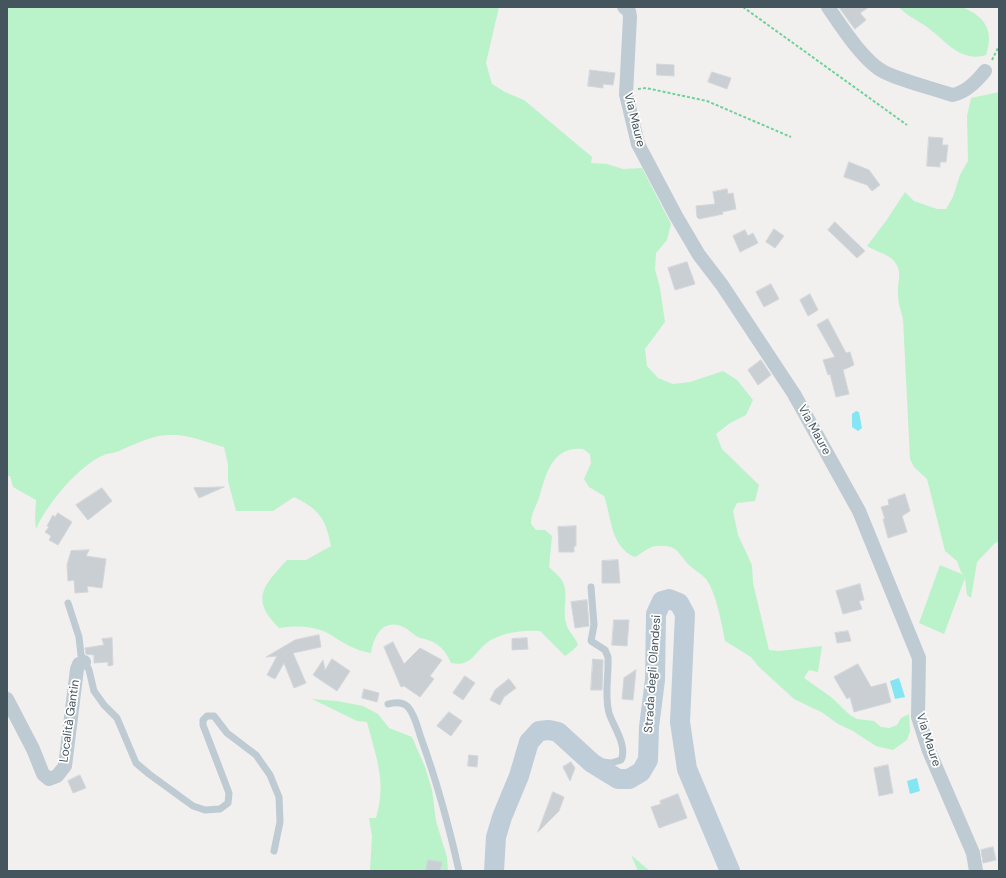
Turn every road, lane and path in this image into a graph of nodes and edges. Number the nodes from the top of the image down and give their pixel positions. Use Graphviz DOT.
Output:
graph roads {
  1 [pos="624,7"];
  2 [pos="743,7"];
  3 [pos="828,7"];
  4 [pos="999,46"];
  5 [pos="985,71"];
  6 [pos="626,94"];
  7 [pos="907,125"];
  8 [pos="791,137"];
  9 [pos="591,587"];
  10 [pos="68,603"];
  11 [pos="84,662"];
  12 [pos="7,698"];
  13 [pos="388,704"];
  14 [pos="592,763"];
  15 [pos="274,851"];
  16 [pos="459,871"];
  17 [pos="494,871"];
  18 [pos="730,871"];
  19 [pos="976,871"];
  1 -- 6 [label="street, Via Maure"];
  2 -- 7 [label="path"];
  3 -- 5 [label="street"];
  4 -- 5 [label="path"];
  6 -- 8 [label="path"];
  6 -- 19 [label="street, Via Maure"];
  9 -- 14 [label="lane"];
  10 -- 11 [label="lane"];
  11 -- 12 [label="street, Località Gantin"];
  11 -- 15 [label="lane"];
  13 -- 16 [label="lane"];
  14 -- 17 [label="main road, Strada degli Olandesi"];
  14 -- 18 [label="main road, Strada degli Olandesi"];
}
